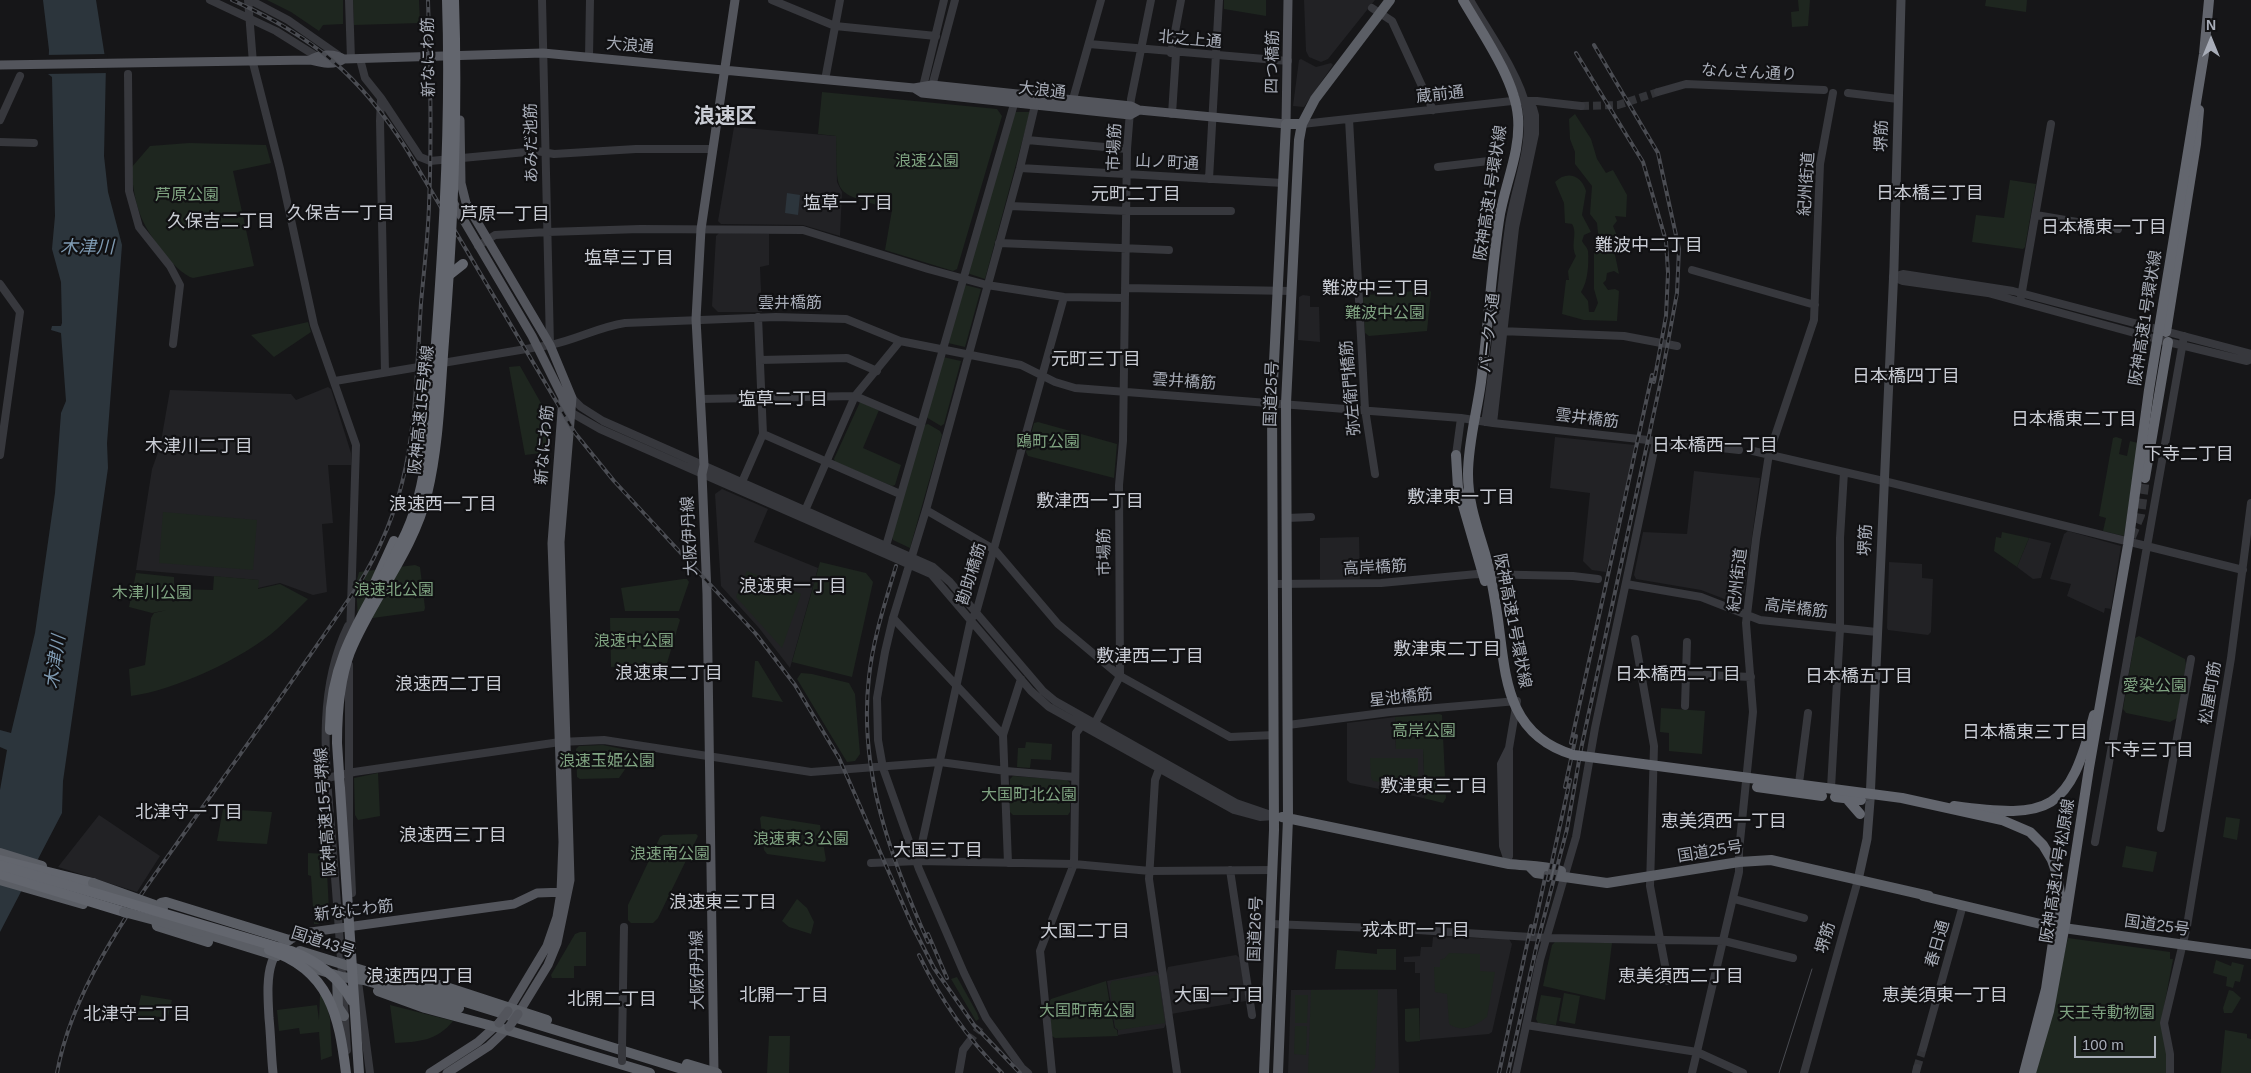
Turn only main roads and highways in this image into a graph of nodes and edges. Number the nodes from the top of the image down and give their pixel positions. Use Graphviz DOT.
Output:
graph roads {
  1 [pos="442,0"];
  2 [pos="447,0"];
  3 [pos="454,0"];
  4 [pos="459,0"];
  5 [pos="735,0"];
  6 [pos="1288,0"];
  7 [pos="1390,0"];
  8 [pos="1463,0"];
  9 [pos="1900,0"];
  10 [pos="2209,0"];
  11 [pos="2204,54"];
  12 [pos="459,56"];
  13 [pos="444,58"];
  14 [pos="0,65"];
  15 [pos="724,69"];
  16 [pos="924,89"];
  17 [pos="1036,101"];
  18 [pos="1133,110"];
  19 [pos="1286,124"];
  20 [pos="1302,124"];
  21 [pos="464,264"];
  22 [pos="568,399"];
  23 [pos="1456,455"];
  24 [pos="2145,478"];
  25 [pos="360,615"];
  26 [pos="2105,671"];
  27 [pos="1504,674"];
  28 [pos="563,742"];
  29 [pos="1660,767"];
  30 [pos="1902,798"];
  31 [pos="1847,799"];
  32 [pos="1860,800"];
  33 [pos="1860,814"];
  34 [pos="1274,816"];
  35 [pos="1288,818"];
  36 [pos="0,853"];
  37 [pos="0,859"];
  38 [pos="0,865"];
  39 [pos="46,867"];
  40 [pos="0,869"];
  41 [pos="0,877"];
  42 [pos="1858,880"];
  43 [pos="93,883"];
  44 [pos="565,892"];
  45 [pos="124,912"];
  46 [pos="285,943"];
  47 [pos="2251,954"];
  48 [pos="274,955"];
  49 [pos="377,976"];
  50 [pos="340,977"];
  51 [pos="357,977"];
  52 [pos="341,1012"];
  53 [pos="514,1012"];
  54 [pos="502,1026"];
  55 [pos="622,1066"];
  56 [pos="273,1073"];
  57 [pos="348,1073"];
  58 [pos="359,1073"];
  59 [pos="366,1073"];
  60 [pos="430,1073"];
  61 [pos="447,1073"];
  62 [pos="650,1073"];
  63 [pos="673,1073"];
  64 [pos="695,1073"];
  65 [pos="715,1073"];
  66 [pos="1264,1073"];
  67 [pos="1278,1073"];
  68 [pos="2024,1073"];
  69 [pos="2031,1073"];
  1 -- 13 [label="main road, 新なにわ筋"];
  2 -- 25 [label="highway, 阪神高速15号堺線, bridge"];
  3 -- 58 [label="highway, 阪神高速15号堺線, bridge"];
  4 -- 12 [label="main road, 新なにわ筋"];
  5 -- 15 [label="main road, 大阪伊丹線"];
  6 -- 19 [label="main road, 四つ橋筋"];
  7 -- 20 [label="highway, 国道25号"];
  8 -- 27 [label="highway, 阪神高速1号環状線, bridge"];
  9 -- 42 [label="main road, 堺筋"];
  10 -- 11 [label="highway, 阪神高速1号環状線, bridge"];
  11 -- 24 [label="highway, bridge"];
  11 -- 26 [label="highway, 阪神高速1号環状線, bridge"];
  12 -- 13 [label="main road, 大浪通"];
  12 -- 15 [label="main road, 大浪通"];
  12 -- 22 [label="main road, 新なにわ筋"];
  13 -- 14 [label="main road, 大浪通"];
  13 -- 22 [label="main road, 新なにわ筋"];
  15 -- 16 [label="main road, 大浪通"];
  15 -- 65 [label="main road, 大阪伊丹線"];
  16 -- 17 [label="main road, 大浪通"];
  16 -- 17 [label="main road, 大浪通"];
  17 -- 18 [label="main road, 大浪通"];
  17 -- 18 [label="main road, 大浪通"];
  18 -- 19 [label="main road, 大浪通"];
  19 -- 20 [label="highway, 大浪通"];
  19 -- 34 [label="highway, 国道25号"];
  20 -- 35 [label="highway, 国道25号"];
  21 -- 25 [label="highway, bridge"];
  22 -- 28 [label="main road, 新なにわ筋"];
  22 -- 28 [label="main road, 新なにわ筋"];
  23 -- 27 [label="highway, bridge"];
  25 -- 57 [label="highway, 阪神高速15号堺線, bridge"];
  26 -- 30 [label="highway, bridge"];
  26 -- 69 [label="highway, 阪神高速14号松原線, bridge"];
  27 -- 29 [label="highway, 阪神高速1号環状線, bridge"];
  28 -- 44 [label="main road, 新なにわ筋"];
  29 -- 30 [label="highway, 阪神高速1号環状線, bridge"];
  29 -- 31 [label="highway, bridge"];
  30 -- 68 [label="highway, 阪神高速14号松原線, bridge"];
  31 -- 32 [label="highway"];
  31 -- 33 [label="highway"];
  34 -- 35 [label="highway, 国道25号"];
  34 -- 66 [label="highway, 国道26号"];
  35 -- 42 [label="highway, 国道25号"];
  35 -- 67 [label="highway, 国道26号"];
  36 -- 39 [label="highway, 国道43号"];
  37 -- 39 [label="highway"];
  37 -- 43 [label="highway"];
  38 -- 59 [label="highway, bridge"];
  39 -- 43 [label="highway, 国道43号"];
  40 -- 57 [label="highway, bridge"];
  41 -- 45 [label="highway"];
  41 -- 45 [label="highway, 国道43号"];
  42 -- 47 [label="highway, 国道25号"];
  43 -- 46 [label="highway, 国道43号, bridge"];
  44 -- 46 [label="main road, 新なにわ筋"];
  44 -- 53 [label="main road, 新なにわ筋"];
  45 -- 48 [label="highway, 国道43号, bridge"];
  46 -- 48 [label="main road"];
  46 -- 48 [label="highway"];
  46 -- 51 [label="highway, 国道43号"];
  48 -- 50 [label="highway, 国道43号"];
  48 -- 56 [label="main road"];
  49 -- 51 [label="highway, 国道43号"];
  49 -- 53 [label="highway"];
  49 -- 64 [label="highway, 国道43号"];
  50 -- 51 [label="highway, 国道43号"];
  50 -- 52 [label="highway"];
  51 -- 54 [label="highway"];
  51 -- 63 [label="highway, 国道43号"];
  53 -- 54 [label="main road, 新なにわ筋, bridge"];
  53 -- 65 [label="highway"];
  54 -- 55 [label="highway"];
  54 -- 60 [label="main road, 新なにわ筋"];
  54 -- 61 [label="main road, 新なにわ筋"];
  55 -- 62 [label="highway"];
}
